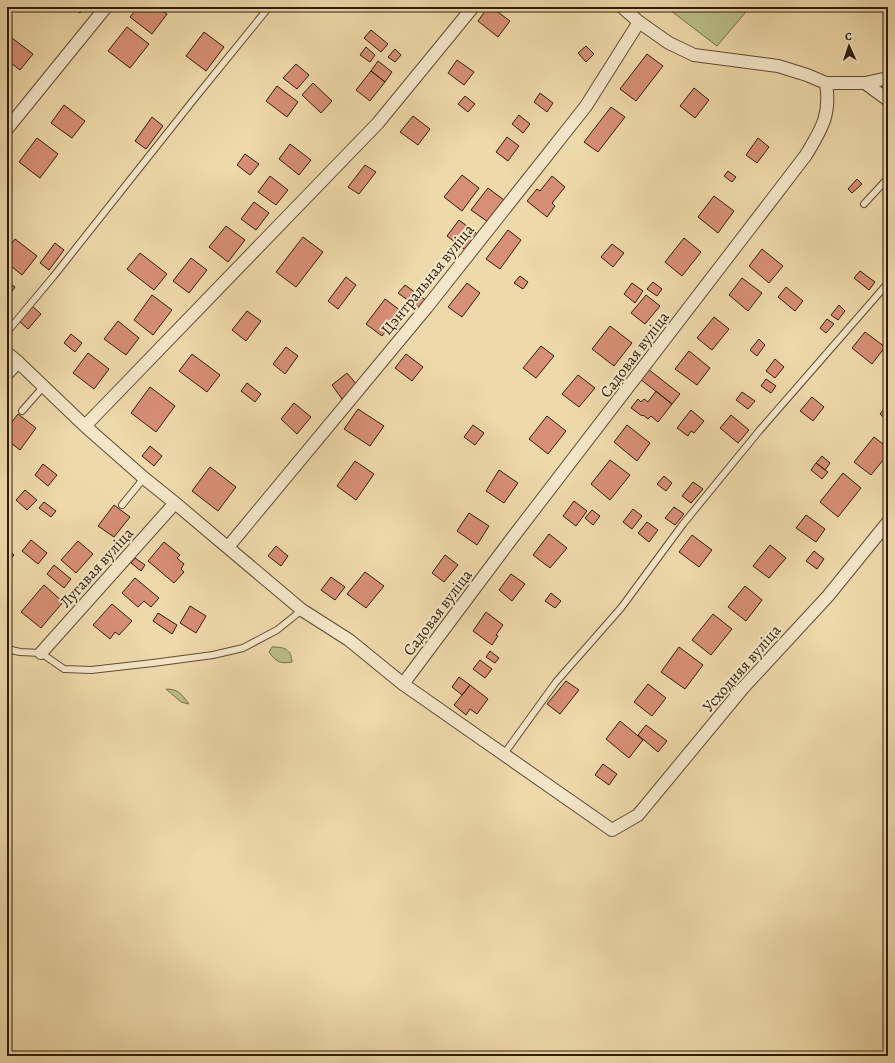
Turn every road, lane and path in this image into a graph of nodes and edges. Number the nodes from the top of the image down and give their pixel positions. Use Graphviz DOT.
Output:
graph roads {
  1 [pos="106,7"];
  2 [pos="269,7"];
  3 [pos="473,7"];
  4 [pos="622,7"];
  5 [pos="639,22"];
  6 [pos="888,78"];
  7 [pos="826,83"];
  8 [pos="865,83"];
  9 [pos="888,100"];
  10 [pos="7,129"];
  11 [pos="888,178"];
  12 [pos="864,204"];
  13 [pos="888,283"];
  14 [pos="7,332"];
  15 [pos="7,353"];
  16 [pos="18,362"];
  17 [pos="7,374"];
  18 [pos="44,386"];
  19 [pos="22,411"];
  20 [pos="85,426"];
  21 [pos="144,478"];
  22 [pos="175,503"];
  23 [pos="122,504"];
  24 [pos="888,522"];
  25 [pos="228,547"];
  26 [pos="302,610"];
  27 [pos="7,649"];
  28 [pos="41,653"];
  29 [pos="404,684"];
  30 [pos="504,754"];
  1 -- 10 [label="street"];
  2 -- 14 [label="lane"];
  3 -- 20 [label="street"];
  4 -- 5 [label="street"];
  5 -- 7 [label="street"];
  5 -- 25 [label="street, Цэнтральная вуліца"];
  6 -- 8 [label="street"];
  7 -- 8 [label="street"];
  7 -- 29 [label="street, Садовая вуліца"];
  8 -- 9 [label="street"];
  11 -- 12 [label="lane"];
  13 -- 30 [label="lane"];
  15 -- 16 [label="street"];
  16 -- 17 [label="street"];
  16 -- 18 [label="street"];
  18 -- 19 [label="lane"];
  18 -- 20 [label="street"];
  20 -- 21 [label="street"];
  21 -- 22 [label="street"];
  21 -- 23 [label="lane"];
  22 -- 25 [label="street"];
  22 -- 28 [label="street, Лугавая вуліца"];
  24 -- 30 [label="street, Усходняя вуліца"];
  25 -- 26 [label="street"];
  26 -- 28 [label="lane"];
  26 -- 29 [label="street"];
  27 -- 28 [label="lane"];
  29 -- 30 [label="street"];
}
